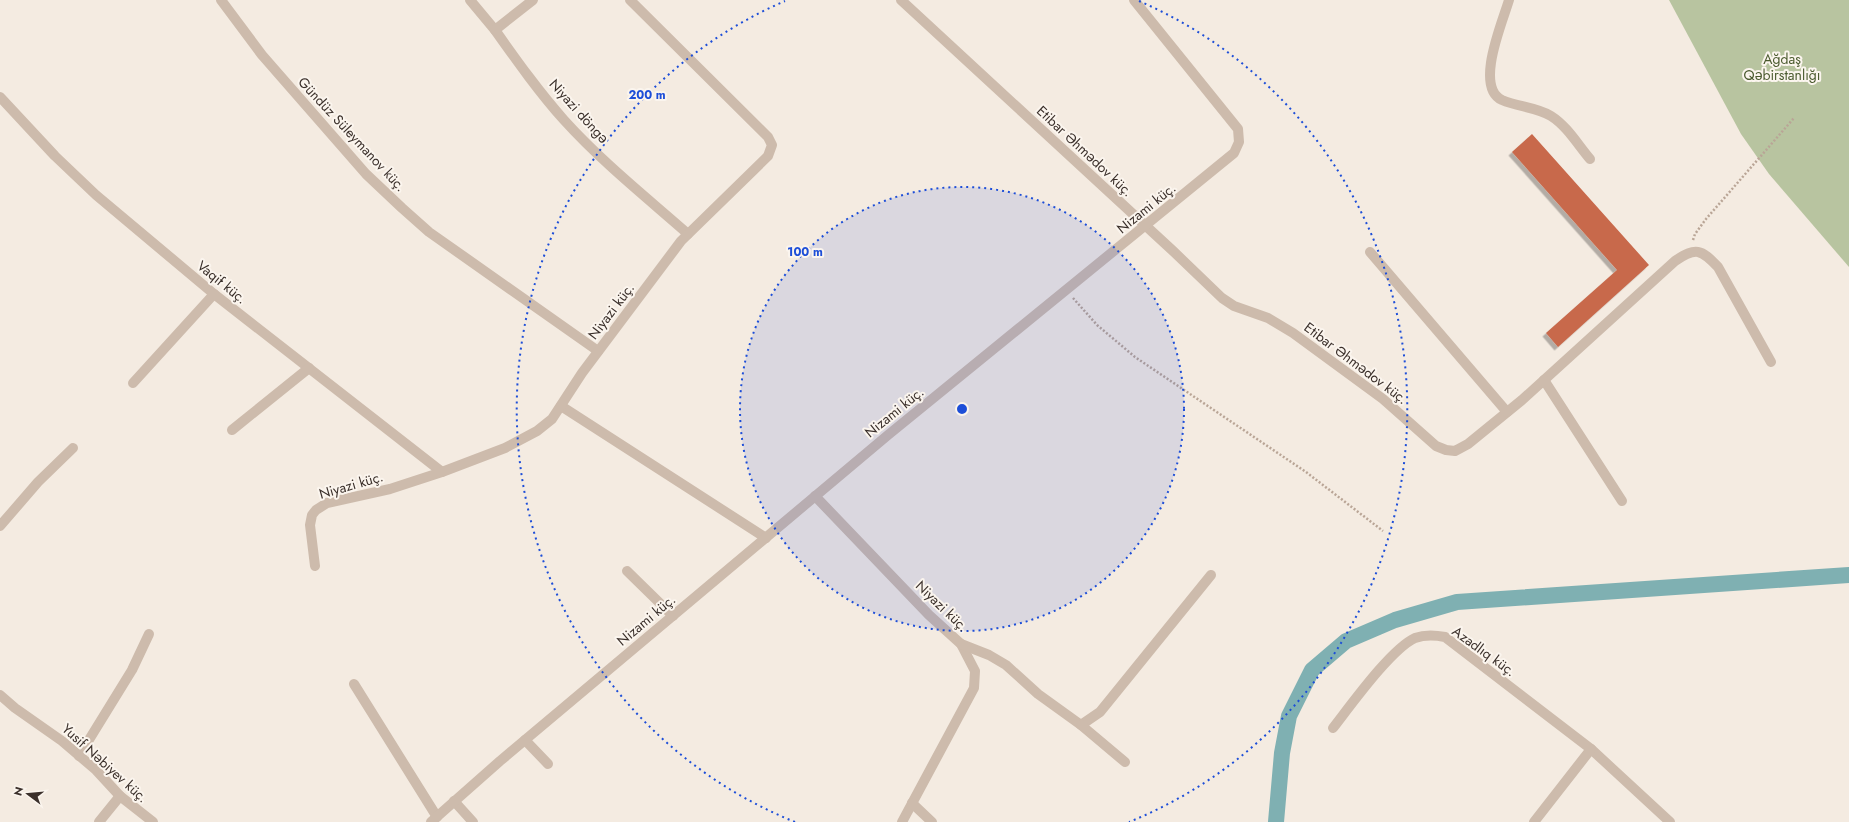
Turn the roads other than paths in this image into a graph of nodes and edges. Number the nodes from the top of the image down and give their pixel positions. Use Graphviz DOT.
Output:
graph roads {
  1 [pos="221,0"];
  2 [pos="470,0"];
  3 [pos="533,0"];
  4 [pos="630,0"];
  5 [pos="901,0"];
  6 [pos="1134,0"];
  7 [pos="1509,0"];
  8 [pos="495,30"];
  9 [pos="0,97"];
  10 [pos="1590,159"];
  11 [pos="1146,226"];
  12 [pos="688,234"];
  13 [pos="1370,252"];
  14 [pos="214,294"];
  15 [pos="598,351"];
  16 [pos="1771,362"];
  17 [pos="309,368"];
  18 [pos="1544,380"];
  19 [pos="133,383"];
  20 [pos="561,406"];
  21 [pos="1507,412"];
  22 [pos="232,430"];
  23 [pos="73,448"];
  24 [pos="442,472"];
  25 [pos="815,496"];
  26 [pos="1622,501"];
  27 [pos="0,526"];
  28 [pos="766,538"];
  29 [pos="316,566"];
  30 [pos="627,571"];
  31 [pos="1211,574"];
  32 [pos="672,616"];
  33 [pos="149,634"];
  34 [pos="961,644"];
  35 [pos="354,684"];
  36 [pos="2,700"];
  37 [pos="1081,725"];
  38 [pos="1333,728"];
  39 [pos="525,740"];
  40 [pos="1591,748"];
  41 [pos="79,756"];
  42 [pos="1125,762"];
  43 [pos="548,764"];
  44 [pos="120,796"];
  45 [pos="454,801"];
  46 [pos="912,803"];
  47 [pos="434,819"];
  48 [pos="99,822"];
  49 [pos="153,822"];
  50 [pos="473,822"];
  51 [pos="902,822"];
  52 [pos="932,822"];
  53 [pos="1534,822"];
  54 [pos="1670,822"];
  1 -- 15 [label="street, Gündüz Süleymanov küç."];
  2 -- 8 [label="street, Niyazi döngə"];
  3 -- 8 [label="street"];
  4 -- 12 [label="street, Niyazi küç."];
  5 -- 11 [label="street, Etibar Əhmədov küç."];
  6 -- 11 [label="street, Nizami küç."];
  7 -- 10 [label="street"];
  8 -- 12 [label="street, Niyazi döngə"];
  9 -- 14 [label="street, Vaqif küç."];
  11 -- 21 [label="street, Etibar Əhmədov küç."];
  11 -- 25 [label="street, Nizami küç."];
  12 -- 15 [label="street, Niyazi küç."];
  13 -- 21 [label="street"];
  14 -- 17 [label="street, Vaqif küç."];
  14 -- 19 [label="street"];
  15 -- 20 [label="street, Niyazi küç."];
  16 -- 18 [label="street, Etibar Əhmədov küç."];
  17 -- 22 [label="street"];
  17 -- 24 [label="street, Vaqif küç."];
  18 -- 21 [label="street, Etibar Əhmədov küç."];
  18 -- 26 [label="street"];
  20 -- 24 [label="street, Niyazi küç."];
  20 -- 28 [label="street"];
  23 -- 27 [label="street"];
  24 -- 29 [label="street, Niyazi küç."];
  25 -- 28 [label="street, Nizami küç."];
  25 -- 34 [label="street, Niyazi küç."];
  28 -- 32 [label="street, Nizami küç."];
  30 -- 32 [label="street"];
  31 -- 37 [label="street"];
  32 -- 39 [label="street, Nizami küç."];
  33 -- 41 [label="street"];
  34 -- 37 [label="street"];
  34 -- 46 [label="street, Niyazi küç."];
  35 -- 47 [label="street"];
  36 -- 41 [label="street, Yusif Nəbiyev küç."];
  37 -- 42 [label="street"];
  38 -- 40 [label="street, Azadlıq küç."];
  39 -- 43 [label="street"];
  39 -- 45 [label="street, Nizami küç."];
  40 -- 53 [label="street"];
  40 -- 54 [label="street, Azadlıq küç."];
  41 -- 44 [label="street, Yusif Nəbiyev küç."];
  44 -- 48 [label="street"];
  44 -- 49 [label="street, Yusif Nəbiyev küç."];
  45 -- 47 [label="street, Nizami küç."];
  45 -- 50 [label="street"];
  46 -- 51 [label="street, Niyazi küç."];
  46 -- 52 [label="street"];
}
